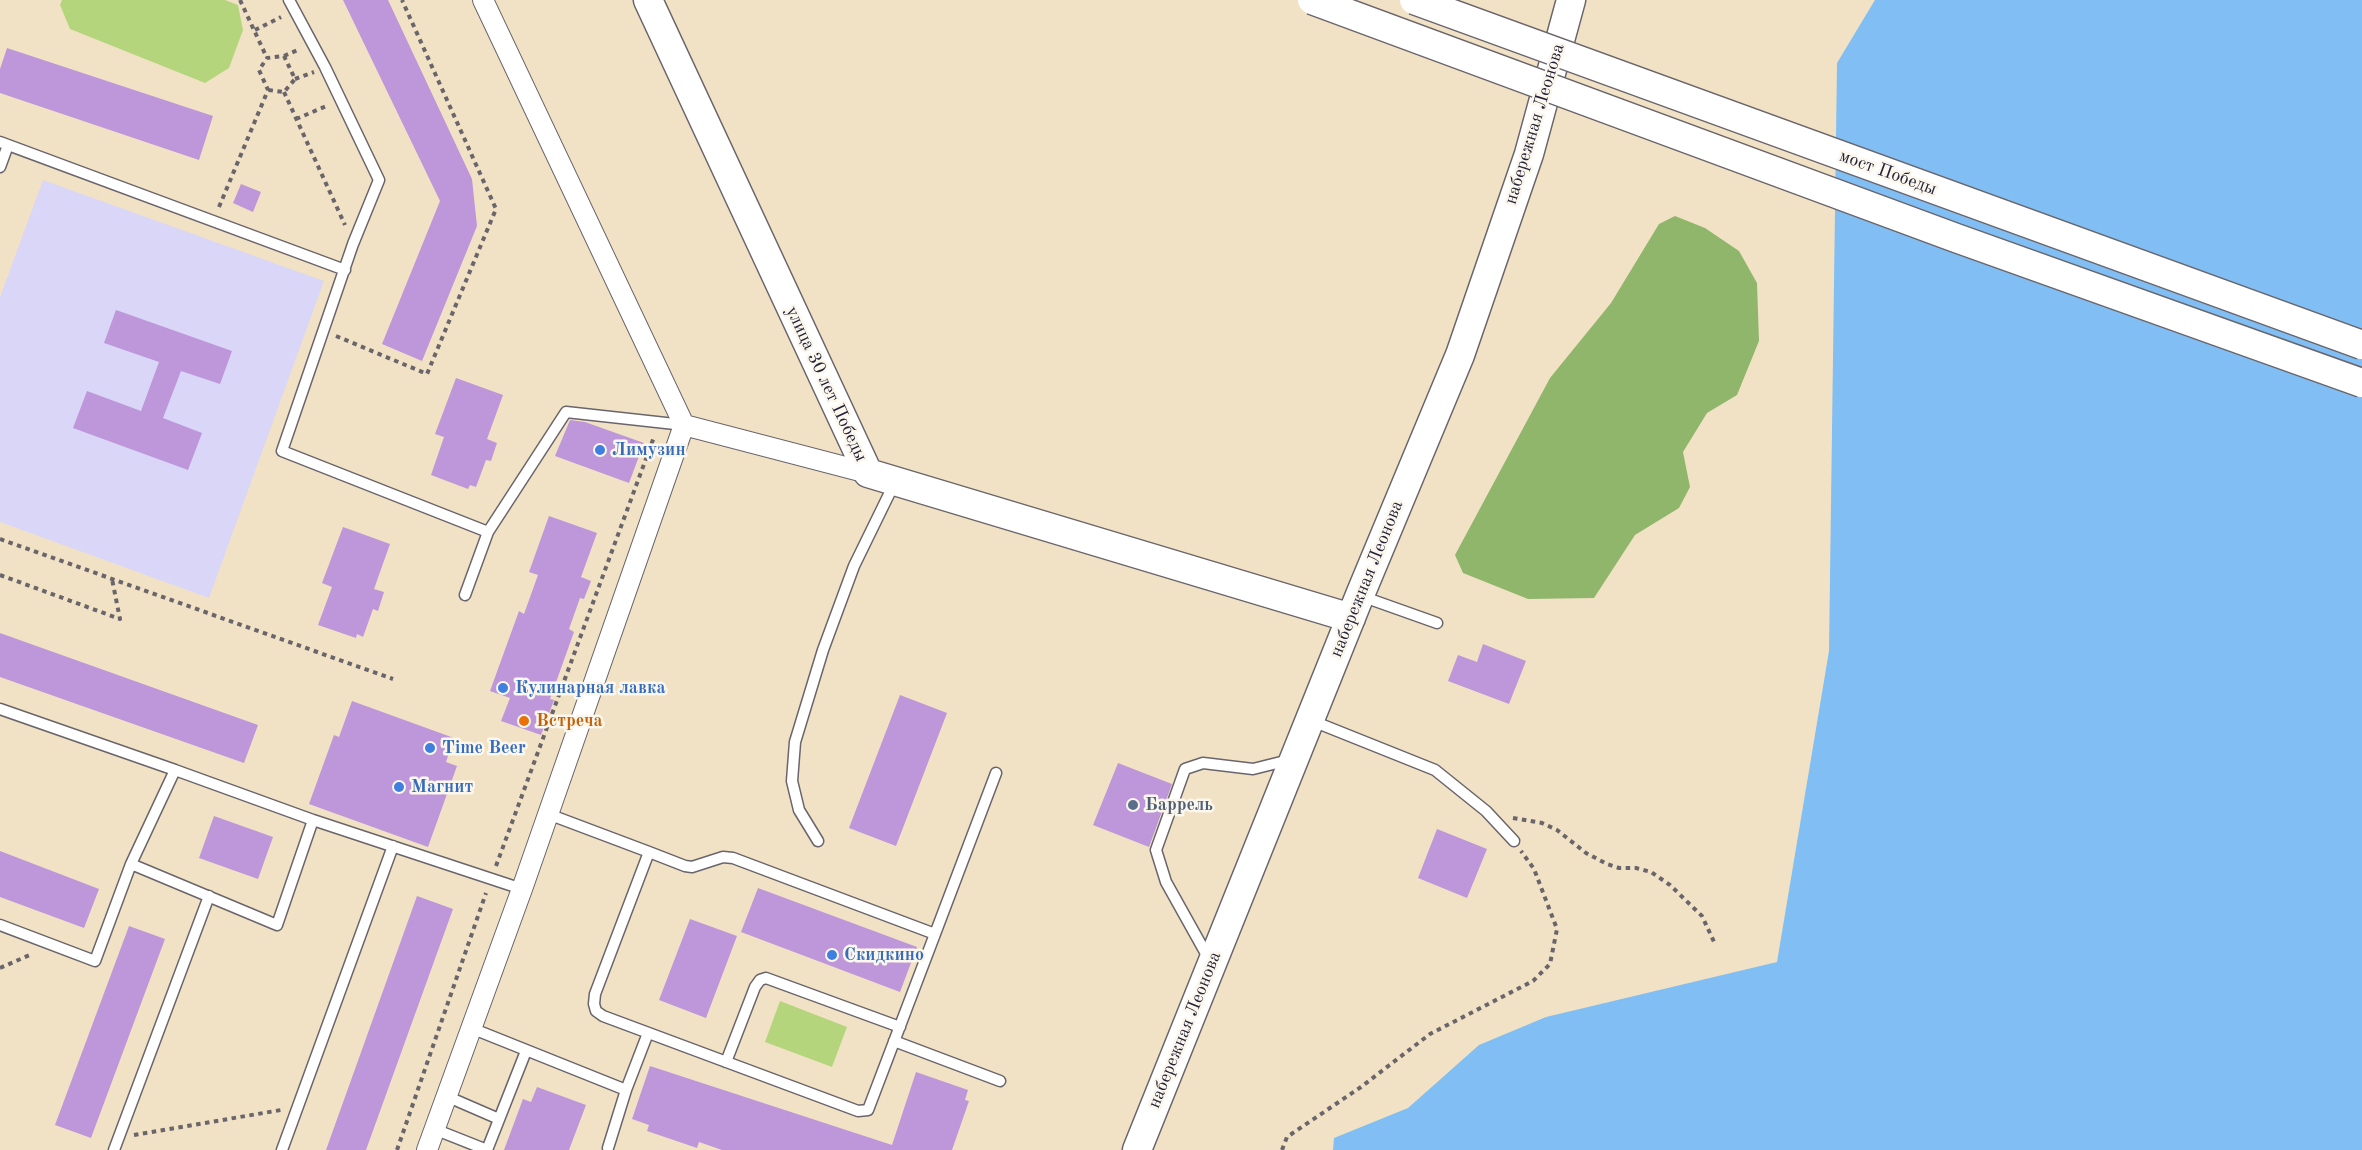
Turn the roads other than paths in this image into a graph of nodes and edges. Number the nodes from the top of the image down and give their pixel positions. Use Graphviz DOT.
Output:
graph roads {
  1 [pos="483,0"];
  2 [pos="648,0"];
  3 [pos="1312,0"];
  4 [pos="1414,0"];
  5 [pos="1571,0"];
  6 [pos="292,5"];
  7 [pos="4,144"];
  8 [pos="0,167"];
  9 [pos="345,270"];
  10 [pos="2362,345"];
  11 [pos="2362,383"];
  12 [pos="684,424"];
  13 [pos="867,473"];
  14 [pos="895,481"];
  15 [pos="488,532"];
  16 [pos="465,595"];
  17 [pos="1355,607"];
  18 [pos="1437,624"];
  19 [pos="0,709"];
  20 [pos="1310,720"];
  21 [pos="1295,758"];
  22 [pos="175,771"];
  23 [pos="996,773"];
  24 [pos="548,814"];
  25 [pos="313,820"];
  26 [pos="819,841"];
  27 [pos="1514,841"];
  28 [pos="393,846"];
  29 [pos="649,852"];
  30 [pos="131,864"];
  31 [pos="522,889"];
  32 [pos="209,896"];
  33 [pos="0,925"];
  34 [pos="935,934"];
  35 [pos="1212,963"];
  36 [pos="900,1027"];
  37 [pos="471,1028"];
  38 [pos="648,1033"];
  39 [pos="894,1041"];
  40 [pos="526,1051"];
  41 [pos="726,1062"];
  42 [pos="1000,1082"];
  43 [pos="626,1090"];
  44 [pos="446,1096"];
  45 [pos="499,1119"];
  46 [pos="434,1129"];
  47 [pos="114,1150"];
  48 [pos="282,1150"];
  49 [pos="427,1150"];
  50 [pos="487,1150"];
  51 [pos="609,1150"];
  52 [pos="1137,1150"];
  1 -- 12 [label="street"];
  2 -- 13 [label="main road, улица 30 лет Победы"];
  3 -- 11 [label="main road, bridge"];
  4 -- 10 [label="main road, мост Победы, bridge"];
  5 -- 17 [label="main road, набережная Леонова"];
  6 -- 9 [label="lane"];
  7 -- 8 [label="lane"];
  7 -- 9 [label="lane"];
  9 -- 15 [label="lane"];
  12 -- 13 [label="street"];
  12 -- 15 [label="lane"];
  12 -- 24 [label="street"];
  13 -- 14 [label="main road, улица 30 лет Победы"];
  14 -- 17 [label="main road, улица 30 лет Победы"];
  14 -- 26 [label="lane"];
  15 -- 16 [label="lane"];
  17 -- 18 [label="lane"];
  17 -- 20 [label="main road, набережная Леонова"];
  19 -- 22 [label="lane"];
  20 -- 21 [label="main road, набережная Леонова"];
  20 -- 27 [label="lane"];
  21 -- 35 [label="main road, набережная Леонова"];
  21 -- 35 [label="lane"];
  22 -- 25 [label="lane"];
  22 -- 30 [label="lane"];
  23 -- 34 [label="lane"];
  24 -- 29 [label="lane"];
  24 -- 31 [label="street"];
  25 -- 28 [label="lane"];
  25 -- 32 [label="lane"];
  28 -- 31 [label="lane"];
  28 -- 48 [label="lane"];
  29 -- 34 [label="lane"];
  29 -- 38 [label="lane"];
  30 -- 32 [label="lane"];
  30 -- 33 [label="lane"];
  31 -- 37 [label="street"];
  32 -- 47 [label="lane"];
  34 -- 36 [label="lane"];
  35 -- 52 [label="main road, набережная Леонова"];
  36 -- 39 [label="lane"];
  36 -- 41 [label="lane"];
  37 -- 40 [label="lane"];
  37 -- 44 [label="street"];
  38 -- 41 [label="lane"];
  38 -- 43 [label="lane"];
  39 -- 41 [label="lane"];
  39 -- 42 [label="lane"];
  40 -- 43 [label="lane"];
  40 -- 45 [label="lane"];
  43 -- 51 [label="lane"];
  44 -- 45 [label="lane"];
  44 -- 46 [label="street"];
  45 -- 50 [label="lane"];
  46 -- 49 [label="street"];
  46 -- 50 [label="lane"];
}
